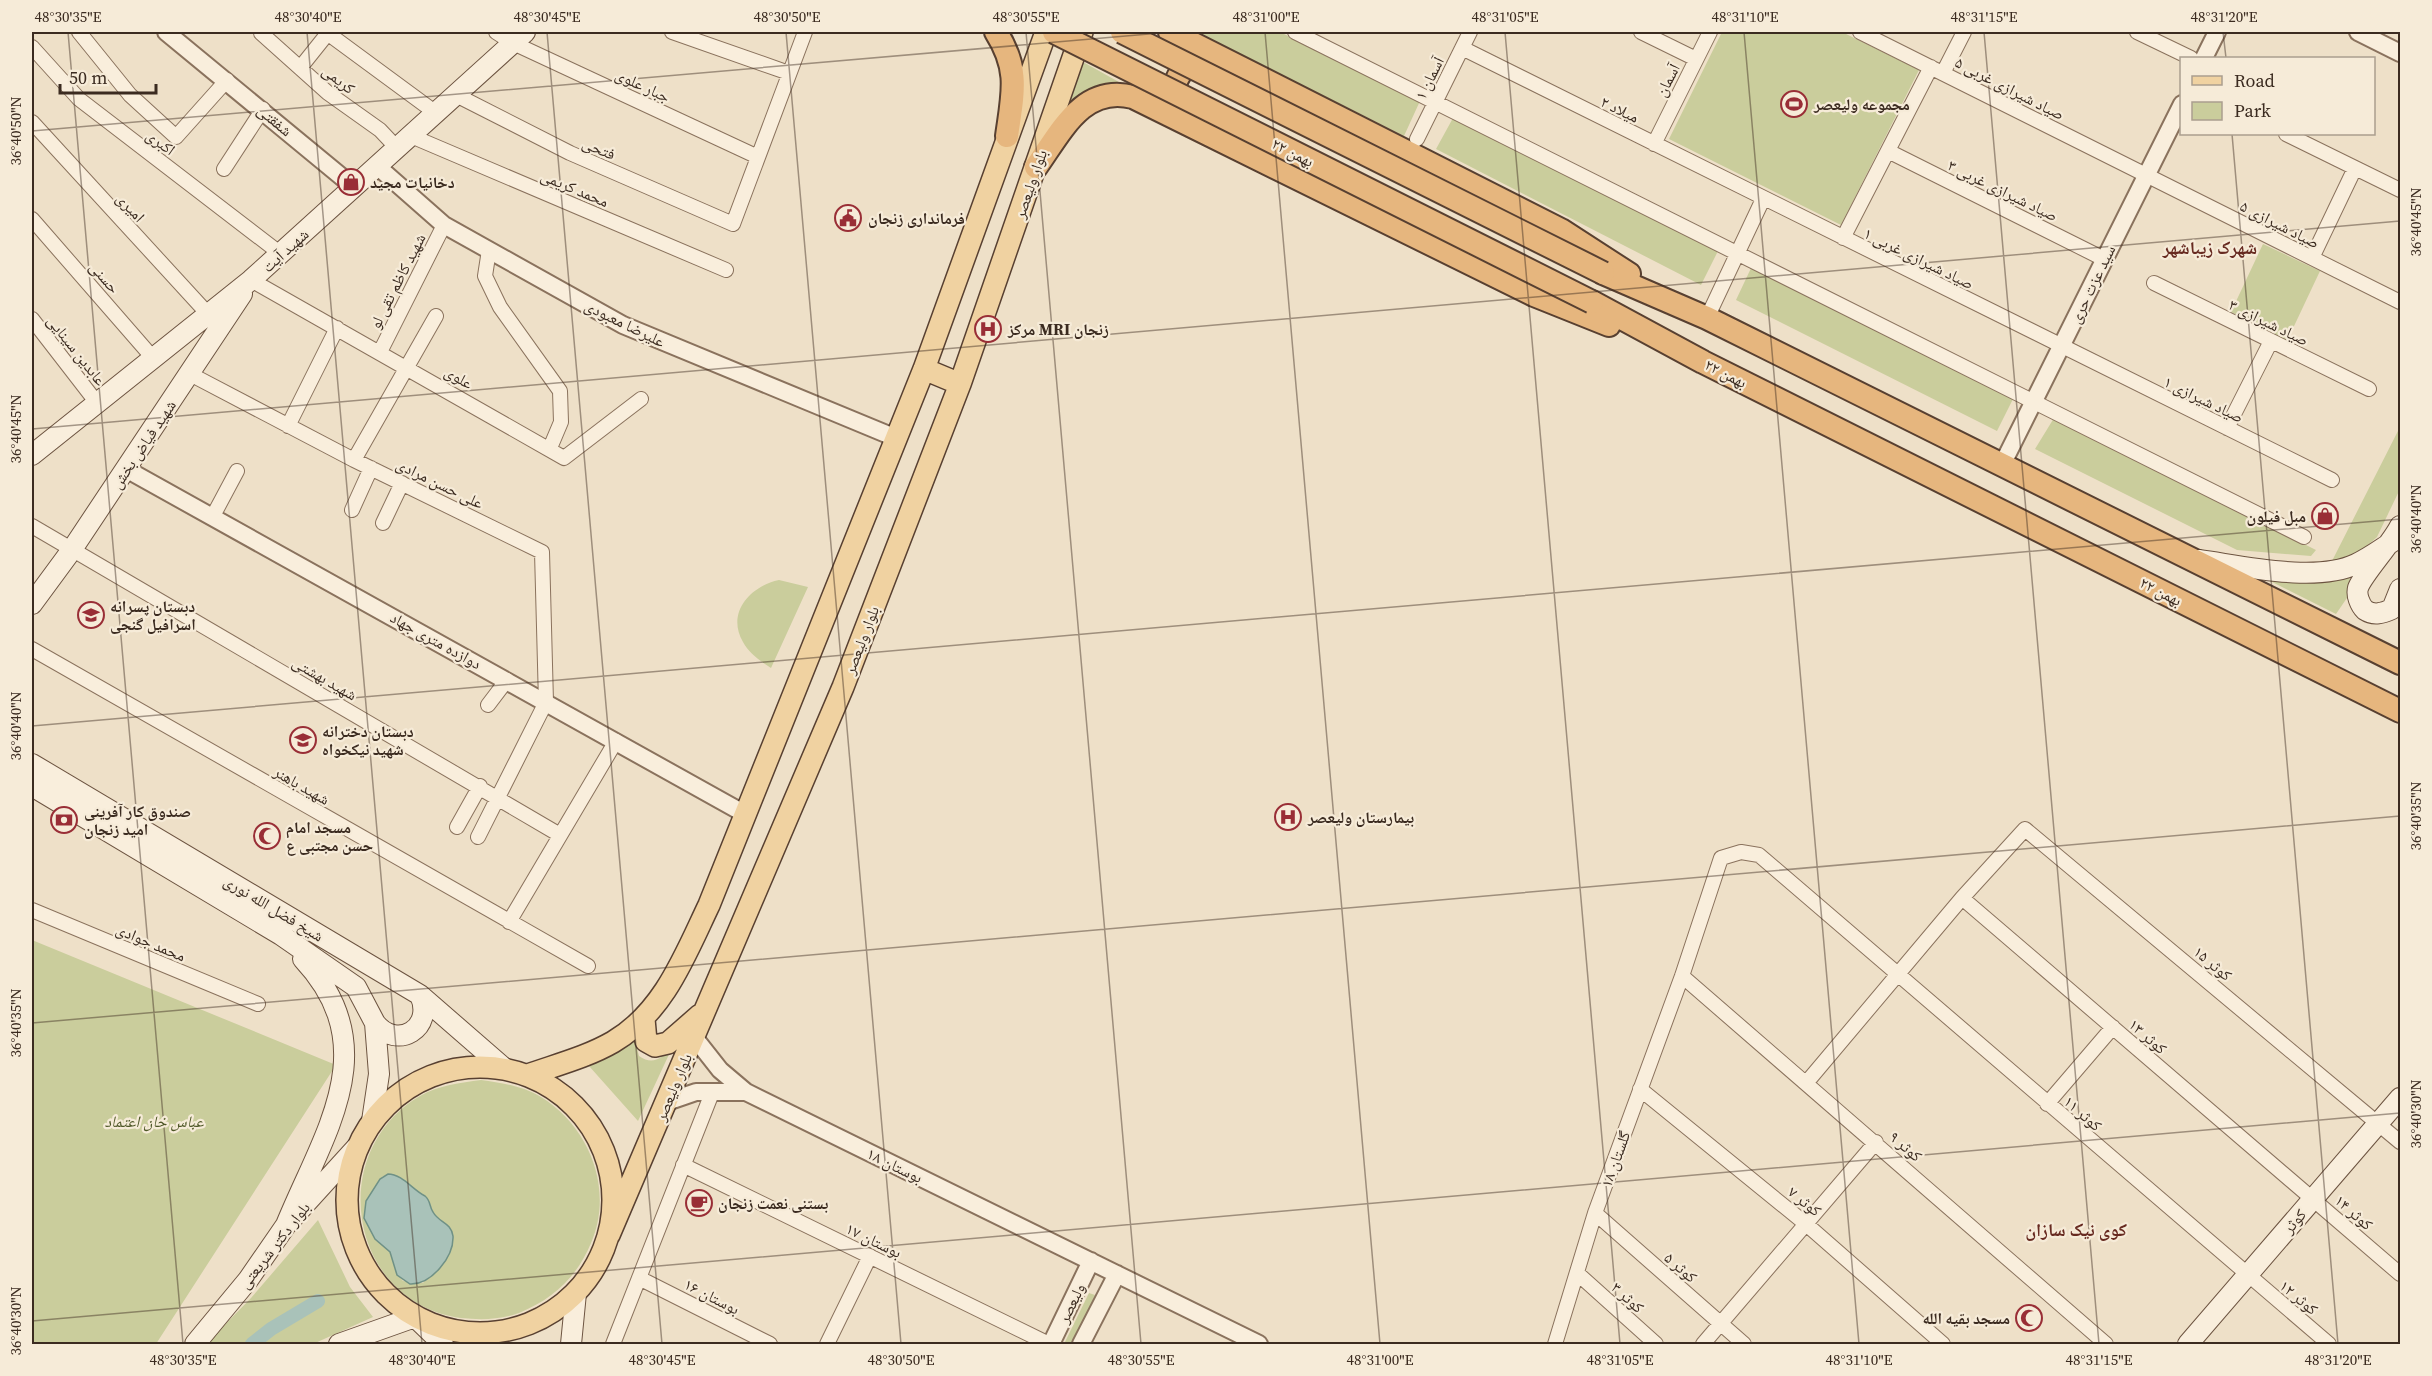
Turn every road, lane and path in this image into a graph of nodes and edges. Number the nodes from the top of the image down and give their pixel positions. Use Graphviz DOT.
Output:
graph roads {
  1 [pos="79,32"];
  2 [pos="166,32"];
  3 [pos="327,32"];
  4 [pos="496,32"];
  5 [pos="672,32"];
  6 [pos="805,32"];
  7 [pos="996,32"];
  8 [pos="1046,32"];
  9 [pos="1054,32"];
  10 [pos="1082,32"];
  11 [pos="1122,32"];
  12 [pos="1170,32"];
  13 [pos="1295,32"];
  14 [pos="1470,32"];
  15 [pos="1641,32"];
  16 [pos="1710,32"];
  17 [pos="1860,32"];
  18 [pos="1964,32"];
  19 [pos="2137,32"];
  20 [pos="2217,32"];
  21 [pos="2358,32"];
  22 [pos="261,33"];
  23 [pos="519,37"];
  24 [pos="32,47"];
  25 [pos="1462,48"];
  26 [pos="1203,50"];
  27 [pos="2400,53"];
  28 [pos="2189,57"];
  29 [pos="2204,57"];
  30 [pos="1696,59"];
  31 [pos="300,68"];
  32 [pos="1937,70"];
  33 [pos="789,73"];
  34 [pos="227,80"];
  35 [pos="456,95"];
  36 [pos="1436,102"];
  37 [pos="2180,106"];
  38 [pos="263,109"];
  39 [pos="436,113"];
  40 [pos="1173,117"];
  41 [pos="32,122"];
  42 [pos="2288,135"];
  43 [pos="1007,136"];
  44 [pos="1417,139"];
  45 [pos="404,142"];
  46 [pos="1654,144"];
  47 [pos="1888,151"];
  48 [pos="758,157"];
  49 [pos="377,166"];
  50 [pos="1036,167"];
  51 [pos="2355,168"];
  52 [pos="224,169"];
  53 [pos="2146,175"];
  54 [pos="354,187"];
  55 [pos="2400,190"];
  56 [pos="1763,198"];
  57 [pos="32,219"];
  58 [pos="444,225"];
  59 [pos="1843,238"];
  60 [pos="489,250"];
  61 [pos="1738,252"];
  62 [pos="281,254"];
  63 [pos="2312,258"];
  64 [pos="2104,259"];
  65 [pos="726,270"];
  66 [pos="251,280"];
  67 [pos="2154,283"];
  68 [pos="2400,302"];
  69 [pos="1675,304"];
  70 [pos="208,314"];
  71 [pos="436,316"];
  72 [pos="1707,318"];
  73 [pos="32,319"];
  74 [pos="337,328"];
  75 [pos="2271,341"];
  76 [pos="2061,346"];
  77 [pos="380,352"];
  78 [pos="153,358"];
  79 [pos="1702,362"];
  80 [pos="406,366"];
  81 [pos="924,369"];
  82 [pos="190,375"];
  83 [pos="960,384"];
  84 [pos="2369,389"];
  85 [pos="641,399"];
  86 [pos="2034,400"];
  87 [pos="97,402"];
  88 [pos="288,426"];
  89 [pos="2228,429"];
  90 [pos="896,438"];
  91 [pos="550,448"];
  92 [pos="32,455"];
  93 [pos="354,460"];
  94 [pos="2002,465"];
  95 [pos="371,468"];
  96 [pos="126,469"];
  97 [pos="237,471"];
  98 [pos="2332,480"];
  99 [pos="402,483"];
  100 [pos="352,510"];
  101 [pos="213,516"];
  102 [pos="383,523"];
  103 [pos="32,526"];
  104 [pos="2396,534"];
  105 [pos="2304,537"];
  106 [pos="71,551"];
  107 [pos="2192,559"];
  108 [pos="2400,589"];
  109 [pos="32,604"];
  110 [pos="32,649"];
  111 [pos="2400,663"];
  112 [pos="507,680"];
  113 [pos="546,702"];
  114 [pos="488,705"];
  115 [pos="2400,711"];
  116 [pos="616,741"];
  117 [pos="32,764"];
  118 [pos="32,786"];
  119 [pos="480,786"];
  120 [pos="498,797"];
  121 [pos="745,814"];
  122 [pos="457,826"];
  123 [pos="560,835"];
  124 [pos="478,837"];
  125 [pos="1962,898"];
  126 [pos="32,910"];
  127 [pos="509,922"];
  128 [pos="281,935"];
  129 [pos="588,966"];
  130 [pos="1897,975"];
  131 [pos="1682,976"];
  132 [pos="420,995"];
  133 [pos="258,1004"];
  134 [pos="706,1010"];
  135 [pos="644,1019"];
  136 [pos="375,1023"];
  137 [pos="2113,1027"];
  138 [pos="694,1037"];
  139 [pos="505,1069"];
  140 [pos="528,1075"];
  141 [pos="1807,1082"];
  142 [pos="1640,1089"];
  143 [pos="746,1092"];
  144 [pos="712,1093"];
  145 [pos="2400,1098"];
  146 [pos="667,1102"];
  147 [pos="2047,1104"];
  148 [pos="372,1121"];
  149 [pos="2379,1123"];
  150 [pos="1876,1142"];
  151 [pos="2400,1142"];
  152 [pos="356,1148"];
  153 [pos="683,1165"];
  154 [pos="2313,1199"];
  155 [pos="1595,1213"];
  156 [pos="1806,1224"];
  157 [pos="286,1225"];
  158 [pos="609,1235"];
  159 [pos="870,1256"];
  160 [pos="1091,1261"];
  161 [pos="1577,1273"];
  162 [pos="1117,1274"];
  163 [pos="2400,1274"];
  164 [pos="2247,1276"];
  165 [pos="639,1278"];
  166 [pos="576,1293"];
  167 [pos="415,1317"];
  168 [pos="1720,1324"];
  169 [pos="195,1344"];
  170 [pos="339,1344"];
  171 [pos="443,1344"];
  172 [pos="571,1344"];
  173 [pos="613,1344"];
  174 [pos="770,1344"];
  175 [pos="827,1344"];
  176 [pos="1050,1344"];
  177 [pos="1082,1344"];
  178 [pos="1259,1344"];
  179 [pos="1555,1344"];
  180 [pos="1656,1344"];
  181 [pos="1702,1344"];
  182 [pos="1744,1344"];
  183 [pos="1943,1344"];
  184 [pos="2106,1344"];
  185 [pos="2188,1344"];
  186 [pos="2329,1344"];
  1 -- 34 [label="street"];
  2 -- 34 [label="street, شفقتی"];
  3 -- 31 [label="street"];
  3 -- 39 [label="street"];
  4 -- 23 [label="street, جبار علوی"];
  5 -- 33 [label="street"];
  6 -- 33 [label="street"];
  7 -- 43 [label="highway"];
  8 -- 43 [label="main road"];
  9 -- 79 [label="highway, ۲۲ بهمن, bridge"];
  10 -- 50 [label="main road, بلوار ولیعصر"];
  11 -- 69 [label="highway, ۲۲ بهمن, bridge"];
  12 -- 26 [label="highway"];
  13 -- 36 [label="street"];
  14 -- 25 [label="street, آسمان ۱"];
  15 -- 30 [label="street"];
  16 -- 30 [label="street, آسمان"];
  17 -- 32 [label="street, صیاد شیرازی غربی ۵"];
  18 -- 32 [label="street"];
  19 -- 28 [label="street"];
  20 -- 29 [label="street"];
  21 -- 27 [label="street"];
  22 -- 31 [label="street, کریمی"];
  23 -- 35 [label="main road, شهید آیت"];
  23 -- 48 [label="street, جبار علوی"];
  24 -- 62 [label="street, اکبری"];
  25 -- 36 [label="street, آسمان ۱"];
  25 -- 46 [label="street, میلاد ۲"];
  26 -- 40 [label="highway"];
  26 -- 69 [label="highway"];
  30 -- 46 [label="street, آسمان"];
  31 -- 45 [label="street, کریمی"];
  32 -- 47 [label="street"];
  32 -- 53 [label="street, صیاد شیرازی غربی ۵"];
  33 -- 48 [label="street"];
  34 -- 38 [label="street, شفقتی"];
  35 -- 39 [label="main road, شهید آیت"];
  35 -- 48 [label="street, فتحی"];
  36 -- 44 [label="street, آسمان ۱"];
  36 -- 61 [label="street"];
  37 -- 53 [label="street, سید عزت حری"];
  38 -- 52 [label="street"];
  38 -- 54 [label="street, شفقتی"];
  39 -- 45 [label="main road, شهید آیت"];
  40 -- 50 [label="highway"];
  40 -- 79 [label="highway"];
  41 -- 70 [label="street, امیری"];
  42 -- 51 [label="street"];
  43 -- 81 [label="main road"];
  45 -- 49 [label="main road, شهید آیت"];
  45 -- 65 [label="street, محمد کریمی"];
  46 -- 56 [label="street, میلاد ۲"];
  47 -- 59 [label="street"];
  47 -- 64 [label="street, صیاد شیرازی غربی ۳"];
  49 -- 54 [label="main road, شهید آیت"];
  49 -- 58 [label="street, علیرضا معبودی"];
  50 -- 83 [label="main road, بلوار ولیعصر"];
  51 -- 55 [label="street"];
  51 -- 63 [label="street"];
  53 -- 63 [label="street, صیاد شیرازی ۵"];
  53 -- 64 [label="street, سید عزت حری"];
  54 -- 62 [label="main road, شهید آیت"];
  56 -- 59 [label="street, صیاد شیرازی غربی ۱"];
  56 -- 61 [label="street"];
  57 -- 78 [label="street, حسنی"];
  58 -- 60 [label="street, علیرضا معبودی"];
  58 -- 77 [label="street, شهید کاظم تقی لو"];
  59 -- 76 [label="street, صیاد شیرازی غربی ۱"];
  60 -- 90 [label="street, علیرضا معبودی"];
  60 -- 91 [label="street"];
  61 -- 72 [label="street"];
  61 -- 86 [label="street"];
  62 -- 66 [label="main road, شهید آیت"];
  63 -- 68 [label="street, صیاد شیرازی ۵"];
  64 -- 76 [label="street, سید عزت حری"];
  66 -- 70 [label="main road, شهید آیت"];
  66 -- 74 [label="street, علوی"];
  66 -- 82 [label="main road, شهید فیاض بخش"];
  67 -- 75 [label="street, صیاد شیرازی ۳"];
  69 -- 72 [label="highway, ۲۲ بهمن"];
  70 -- 78 [label="main road, شهید آیت"];
  71 -- 80 [label="street"];
  72 -- 94 [label="highway, ۲۲ بهمن"];
  73 -- 87 [label="street, عابدین سینایی"];
  74 -- 77 [label="street, علوی"];
  74 -- 88 [label="street"];
  75 -- 84 [label="street, صیاد شیرازی ۳"];
  75 -- 89 [label="street"];
  76 -- 86 [label="street, سید عزت حری"];
  76 -- 89 [label="street, صیاد شیرازی ۱"];
  77 -- 80 [label="street, علوی"];
  78 -- 87 [label="main road, شهید آیت"];
  79 -- 115 [label="highway, ۲۲ بهمن"];
  80 -- 91 [label="street, علوی"];
  80 -- 93 [label="street"];
  81 -- 83 [label="main road"];
  81 -- 90 [label="main road"];
  82 -- 88 [label="street, علی حسن مرادی"];
  82 -- 96 [label="main road, شهید فیاض بخش"];
  83 -- 134 [label="main road, بلوار ولیعصر"];
  85 -- 91 [label="street, علوی"];
  86 -- 94 [label="street, سید عزت حری"];
  86 -- 105 [label="street"];
  87 -- 92 [label="main road, شهید آیت"];
  88 -- 93 [label="street, علی حسن مرادی"];
  89 -- 98 [label="street, صیاد شیرازی ۱"];
  90 -- 121 [label="main road"];
  93 -- 95 [label="street, علی حسن مرادی"];
  94 -- 107 [label="highway, ۲۲ بهمن"];
  95 -- 99 [label="street, علی حسن مرادی"];
  95 -- 100 [label="street"];
  96 -- 101 [label="street, دوازده متری جهاد"];
  96 -- 106 [label="main road, شهید فیاض بخش"];
  97 -- 101 [label="street"];
  99 -- 102 [label="street"];
  99 -- 113 [label="street, علی حسن مرادی"];
  101 -- 112 [label="street, دوازده متری جهاد"];
  103 -- 106 [label="street, شهید بهشتی"];
  104 -- 107 [label="main road"];
  104 -- 108 [label="main road"];
  106 -- 109 [label="main road, شهید فیاض بخش"];
  106 -- 119 [label="street, شهید بهشتی"];
  107 -- 111 [label="highway, ۲۲ بهمن"];
  110 -- 127 [label="street, شهید باهنر"];
  112 -- 113 [label="street, دوازده متری جهاد"];
  112 -- 114 [label="street"];
  113 -- 116 [label="street, دوازده متری جهاد"];
  113 -- 120 [label="street"];
  116 -- 121 [label="street, دوازده متری جهاد"];
  116 -- 123 [label="street"];
  117 -- 132 [label="main road, شیخ فضل الله نوری"];
  118 -- 128 [label="main road, شیخ فضل الله نوری"];
  119 -- 120 [label="street, شهید بهشتی"];
  119 -- 122 [label="street"];
  120 -- 123 [label="street, شهید بهشتی"];
  120 -- 124 [label="street"];
  121 -- 135 [label="main road"];
  123 -- 127 [label="street"];
  125 -- 130 [label="street"];
  125 -- 137 [label="street, کوثر ۱۳"];
  125 -- 149 [label="street, ۱۵ کوثر"];
  126 -- 133 [label="street, محمد جوادی"];
  127 -- 129 [label="street, شهید باهنر"];
  128 -- 136 [label="main road, شیخ فضل الله نوری"];
  128 -- 157 [label="main road"];
  130 -- 131 [label="street, کوثر ۱۱"];
  130 -- 141 [label="street"];
  130 -- 147 [label="street, کوثر ۱۱"];
  131 -- 141 [label="street, کوثر ۹"];
  131 -- 142 [label="street, گلستان ۱۸"];
  132 -- 136 [label="main road"];
  132 -- 139 [label="main road, شیخ فضل الله نوری"];
  134 -- 135 [label="main road"];
  134 -- 138 [label="main road, بلوار ولیعصر"];
  135 -- 140 [label="main road"];
  136 -- 148 [label="main road, شیخ فضل الله نوری"];
  137 -- 147 [label="street"];
  137 -- 154 [label="street, کوثر ۱۳"];
  138 -- 143 [label="street"];
  138 -- 146 [label="main road, بلوار ولیعصر"];
  139 -- 140 [label="main road"];
  139 -- 148 [label="main road"];
  140 -- 158 [label="main road"];
  141 -- 150 [label="street, کوثر ۹"];
  142 -- 155 [label="street, گلستان ۱۸"];
  142 -- 156 [label="street, کوثر ۷"];
  143 -- 144 [label="street, بوستان ۱۸"];
  143 -- 160 [label="street, بوستان ۱۸"];
  144 -- 146 [label="street, بوستان ۱۸"];
  144 -- 153 [label="street"];
  145 -- 149 [label="main road, کوثر"];
  146 -- 158 [label="main road, بلوار ولیعصر"];
  147 -- 164 [label="street, کوثر ۱۱"];
  148 -- 152 [label="main road"];
  149 -- 151 [label="street, ۱۵ کوثر"];
  149 -- 154 [label="main road, کوثر"];
  150 -- 156 [label="street"];
  150 -- 184 [label="street, کوثر ۹"];
  152 -- 157 [label="main road, بلوار دکتر شریعتی"];
  152 -- 167 [label="main road"];
  153 -- 159 [label="street, بوستان ۱۷"];
  153 -- 165 [label="street"];
  154 -- 163 [label="street, کوثر ۱۴"];
  154 -- 164 [label="main road, کوثر"];
  155 -- 161 [label="street, گلستان ۱۸"];
  155 -- 168 [label="street, کوثر ۵"];
  156 -- 168 [label="street"];
  156 -- 183 [label="street, کوثر ۷"];
  157 -- 169 [label="main road, بلوار دکتر شریعتی"];
  158 -- 166 [label="main road"];
  159 -- 175 [label="street"];
  159 -- 176 [label="street, بوستان ۱۷"];
  160 -- 162 [label="street, بوستان ۱۸"];
  160 -- 176 [label="street, ولیعصر"];
  161 -- 179 [label="street, گلستان ۱۸"];
  161 -- 180 [label="street, کوثر ۳"];
  162 -- 177 [label="street, ولیعصر"];
  162 -- 178 [label="street"];
  164 -- 185 [label="main road, کوثر"];
  164 -- 186 [label="street, کوثر ۱۲"];
  165 -- 173 [label="street"];
  165 -- 174 [label="street, بوستان ۱۶"];
  166 -- 167 [label="main road"];
  166 -- 172 [label="main road"];
  167 -- 170 [label="main road"];
  167 -- 171 [label="main road"];
  168 -- 181 [label="street"];
  168 -- 182 [label="street, کوثر ۵"];
}
